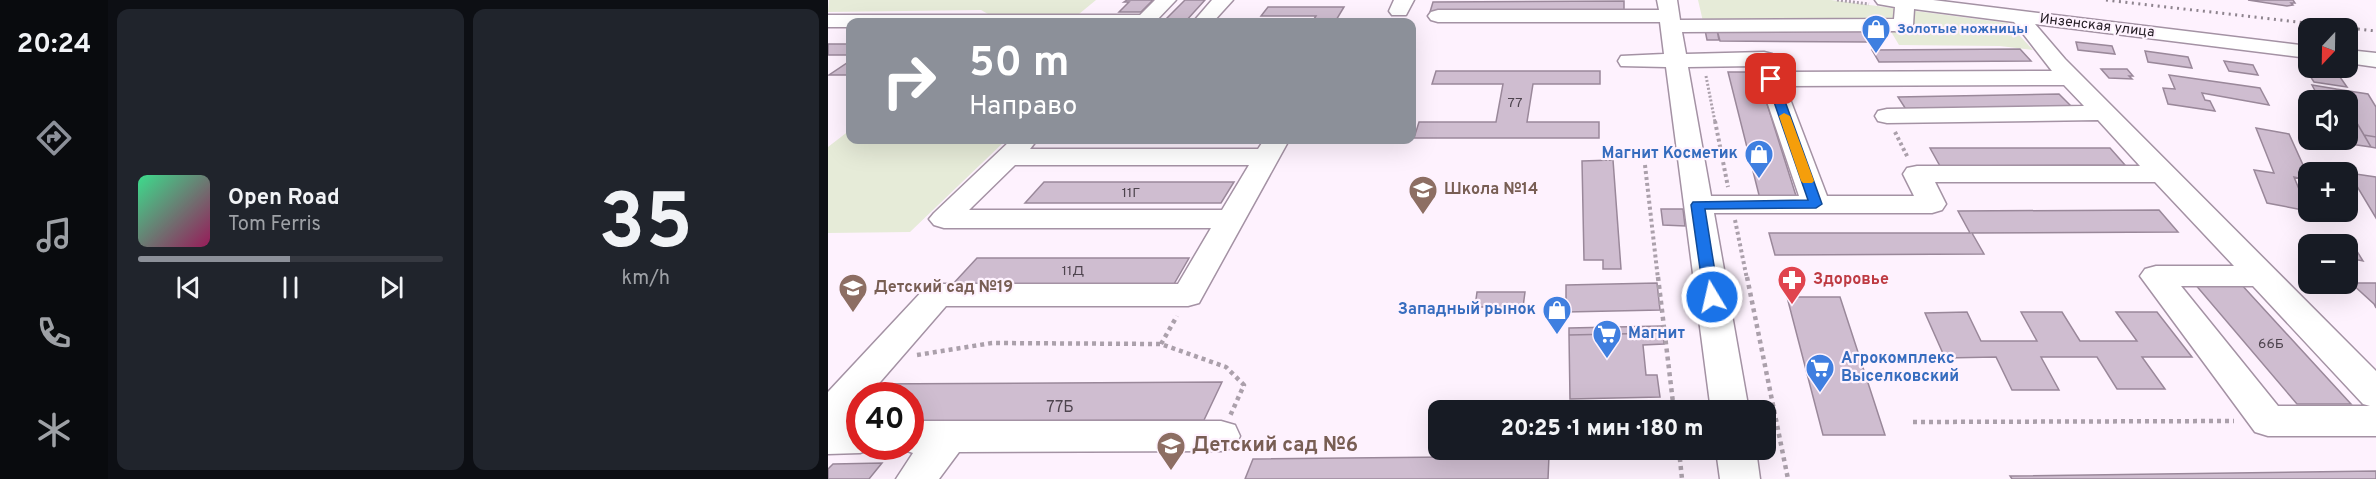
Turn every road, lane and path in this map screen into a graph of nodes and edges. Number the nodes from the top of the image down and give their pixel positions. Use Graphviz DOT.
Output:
graph roads {
  1 [pos="1041,0"];
  2 [pos="1166,0"];
  3 [pos="1223,0"];
  4 [pos="1885,0"];
  5 [pos="1905,3"];
  6 [pos="1669,14"];
  7 [pos="1020,16"];
  8 [pos="1438,16"];
  9 [pos="2021,16"];
  10 [pos="1148,18"];
  11 [pos="1207,18"];
  12 [pos="828,21"];
  13 [pos="846,21"];
  14 [pos="2298,51"];
  15 [pos="2358,58"];
  16 [pos="1689,60"];
  17 [pos="2376,60"];
  18 [pos="1629,61"];
  19 [pos="2070,78"];
  20 [pos="1771,79"];
  21 [pos="2103,113"];
  22 [pos="1887,116"];
  23 [pos="1016,148"];
  24 [pos="1271,148"];
  25 [pos="1645,165"];
  26 [pos="2162,174"];
  27 [pos="1816,204"];
  28 [pos="1697,205"];
  29 [pos="1732,205"];
  30 [pos="1231,219"];
  31 [pos="2260,276"];
  32 [pos="1188,295"];
  33 [pos="1161,344"];
  34 [pos="879,361"];
  35 [pos="2376,394"];
  36 [pos="1673,400"];
  37 [pos="1728,400"];
  38 [pos="828,417"];
  39 [pos="2268,421"];
  40 [pos="2376,421"];
  41 [pos="1913,422"];
  42 [pos="1221,436"];
  43 [pos="846,437"];
  44 [pos="929,437"];
  45 [pos="828,438"];
  46 [pos="1680,460"];
  47 [pos="1737,460"];
  48 [pos="916,479"];
  49 [pos="1682,479"];
  50 [pos="1740,479"];
  51 [pos="1788,479"];
  1 -- 7 [label="street"];
  2 -- 10 [label="street"];
  3 -- 11 [label="street"];
  4 -- 5 [label="street, Инзенская улица"];
  5 -- 6 [label="street"];
  5 -- 9 [label="street, Инзенская улица"];
  6 -- 8 [label="street"];
  6 -- 16 [label="street"];
  9 -- 14 [label="street, Инзенская улица"];
  9 -- 19 [label="street"];
  12 -- 13 [label="street"];
  15 -- 17 [label="street"];
  16 -- 18 [label="street"];
  16 -- 20 [label="street"];
  16 -- 28 [label="street"];
  16 -- 29 [label="path"];
  19 -- 20 [label="street"];
  19 -- 21 [label="street"];
  20 -- 27 [label="street"];
  21 -- 22 [label="street"];
  21 -- 26 [label="street"];
  23 -- 24 [label="street"];
  23 -- 30 [label="street"];
  24 -- 30 [label="street"];
  25 -- 36 [label="path"];
  26 -- 27 [label="street"];
  26 -- 31 [label="street"];
  27 -- 29 [label="street"];
  28 -- 29 [label="street"];
  28 -- 37 [label="street"];
  29 -- 51 [label="path"];
  30 -- 32 [label="street"];
  31 -- 35 [label="street"];
  31 -- 39 [label="street"];
  32 -- 33 [label="path"];
  32 -- 34 [label="street"];
  33 -- 34 [label="path"];
  33 -- 42 [label="path"];
  34 -- 38 [label="street"];
  39 -- 40 [label="street"];
  39 -- 41 [label="path"];
  42 -- 44 [label="street"];
  43 -- 45 [label="street"];
  44 -- 48 [label="street"];
  46 -- 49 [label="path"];
  47 -- 50 [label="street"];
}
